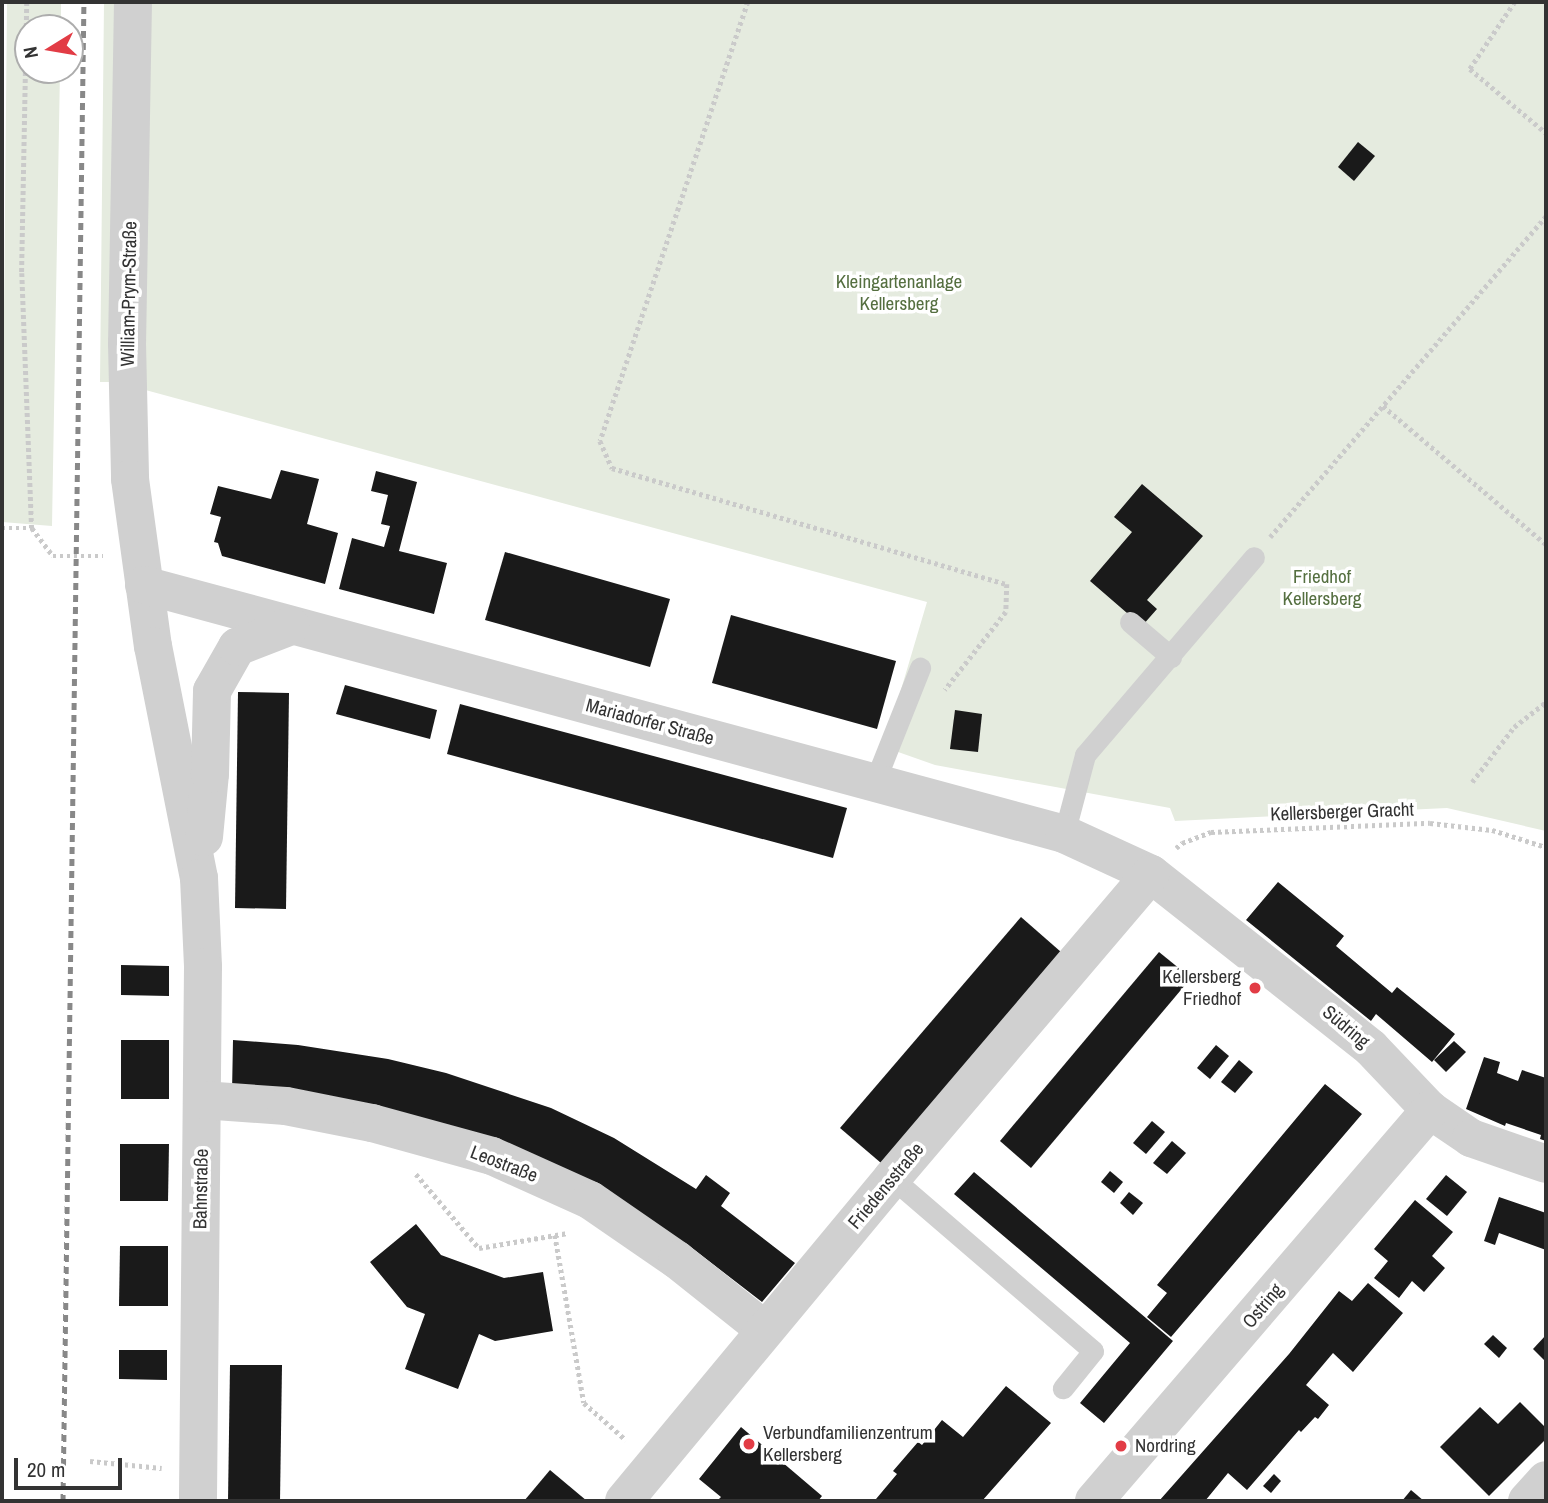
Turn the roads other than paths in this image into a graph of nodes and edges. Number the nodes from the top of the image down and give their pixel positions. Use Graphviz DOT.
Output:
graph roads {
  1 [pos="133,2"];
  2 [pos="1254,556"];
  3 [pos="144,585"];
  4 [pos="1130,622"];
  5 [pos="291,626"];
  6 [pos="1171,657"];
  7 [pos="920,668"];
  8 [pos="875,781"];
  9 [pos="1064,834"];
  10 [pos="1151,874"];
  11 [pos="199,878"];
  12 [pos="202,1100"];
  13 [pos="1430,1110"];
  14 [pos="1546,1164"];
  15 [pos="892,1178"];
  16 [pos="765,1330"];
  17 [pos="1063,1388"];
  18 [pos="1546,1480"];
  19 [pos="198,1486"];
  20 [pos="625,1501"];
  21 [pos="1094,1501"];
  22 [pos="1527,1501"];
  1 -- 3 [label="street, William-Prym-Straße"];
  2 -- 6 [label="lane"];
  3 -- 5 [label="street, Mariadorfer Straße"];
  3 -- 11 [label="street, Bahnstraße"];
  4 -- 6 [label="lane"];
  5 -- 8 [label="street, Mariadorfer Straße"];
  5 -- 11 [label="street, Bahnstraße"];
  6 -- 9 [label="lane"];
  7 -- 8 [label="lane"];
  8 -- 9 [label="street, Mariadorfer Straße"];
  9 -- 10 [label="street, Mariadorfer Straße"];
  10 -- 13 [label="street, Südring"];
  10 -- 15 [label="street, Friedensstraße"];
  11 -- 12 [label="street, Bahnstraße"];
  12 -- 16 [label="street, Leostraße"];
  12 -- 19 [label="street, Bahnstraße"];
  13 -- 14 [label="street, Südring"];
  13 -- 21 [label="street, Ostring"];
  15 -- 16 [label="street, Friedensstraße"];
  15 -- 17 [label="lane"];
  16 -- 20 [label="street, Friedensstraße"];
  18 -- 22 [label="street"];
}
